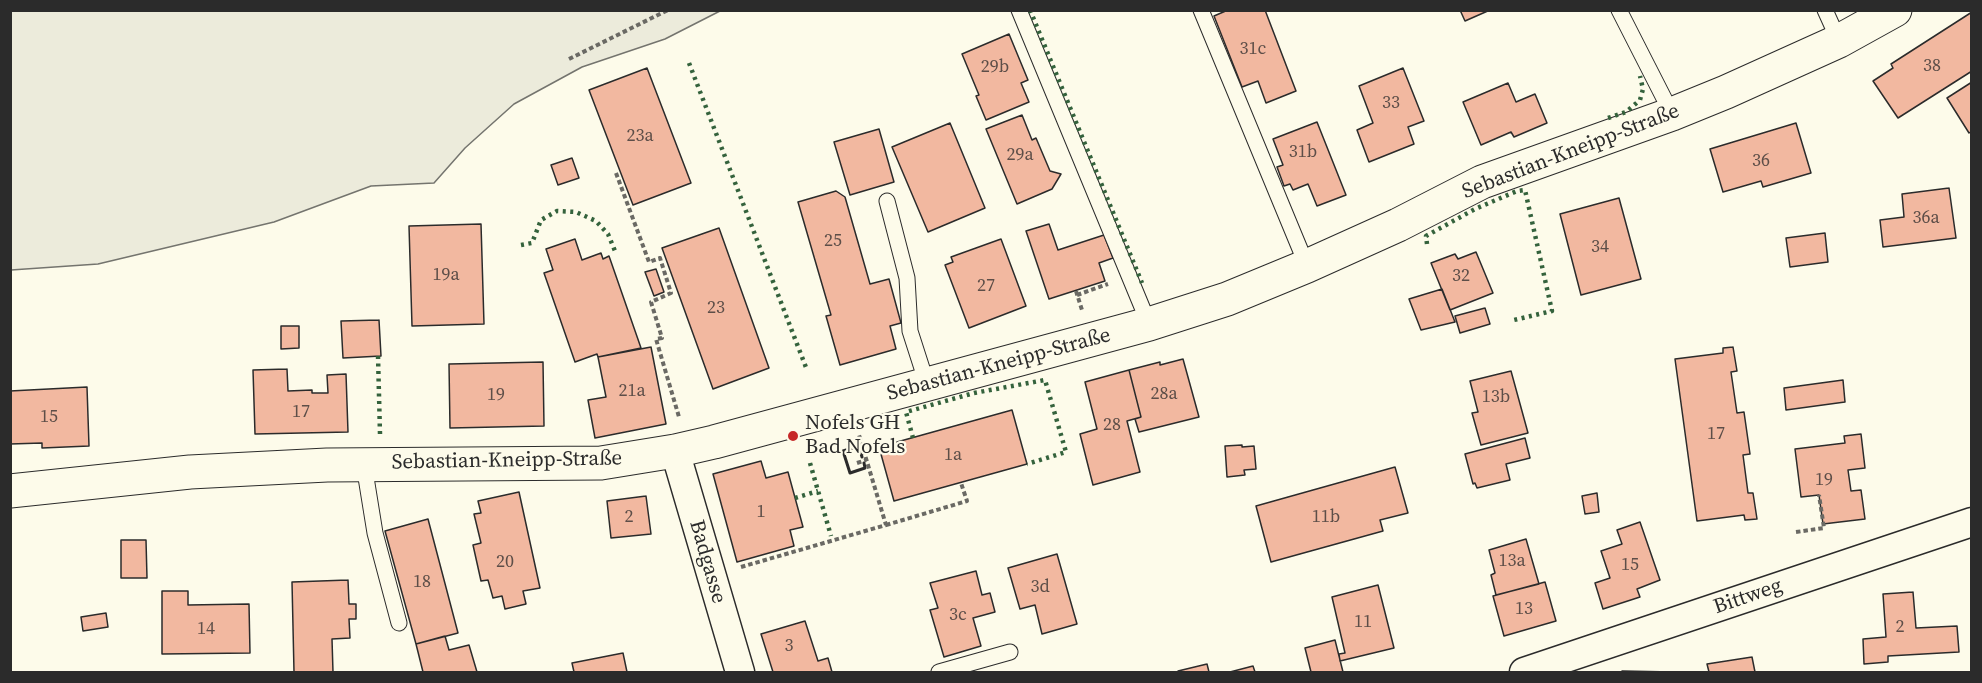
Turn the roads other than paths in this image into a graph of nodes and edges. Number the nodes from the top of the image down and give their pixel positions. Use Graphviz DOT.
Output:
graph roads {
  1 [pos="1019,10"];
  2 [pos="1201,10"];
  3 [pos="1619,10"];
  4 [pos="1825,10"];
  5 [pos="1895,10"];
  6 [pos="1839,41"];
  7 [pos="1672,114"];
  8 [pos="887,201"];
  9 [pos="1307,266"];
  10 [pos="1149,324"];
  11 [pos="927,384"];
  12 [pos="675,451"];
  13 [pos="364,465"];
  14 [pos="10,491"];
  15 [pos="1971,522"];
  16 [pos="399,623"];
  17 [pos="1010,652"];
  18 [pos="740,672"];
  19 [pos="939,672"];
  20 [pos="1524,672"];
  1 -- 10 [label="lane"];
  2 -- 9 [label="lane"];
  3 -- 7 [label="lane"];
  4 -- 6 [label="lane"];
  5 -- 6 [label="main road, Sebastian-Kneipp-Straße"];
  6 -- 7 [label="main road, Sebastian-Kneipp-Straße"];
  7 -- 9 [label="main road, Sebastian-Kneipp-Straße"];
  8 -- 11 [label="lane"];
  9 -- 10 [label="main road, Sebastian-Kneipp-Straße"];
  10 -- 11 [label="main road, Sebastian-Kneipp-Straße"];
  11 -- 12 [label="main road, Sebastian-Kneipp-Straße"];
  12 -- 13 [label="main road, Sebastian-Kneipp-Straße"];
  12 -- 18 [label="street, Badgasse"];
  13 -- 14 [label="main road, Sebastian-Kneipp-Straße"];
  13 -- 16 [label="lane"];
  15 -- 20 [label="street, Bittweg"];
  17 -- 19 [label="lane"];
}
